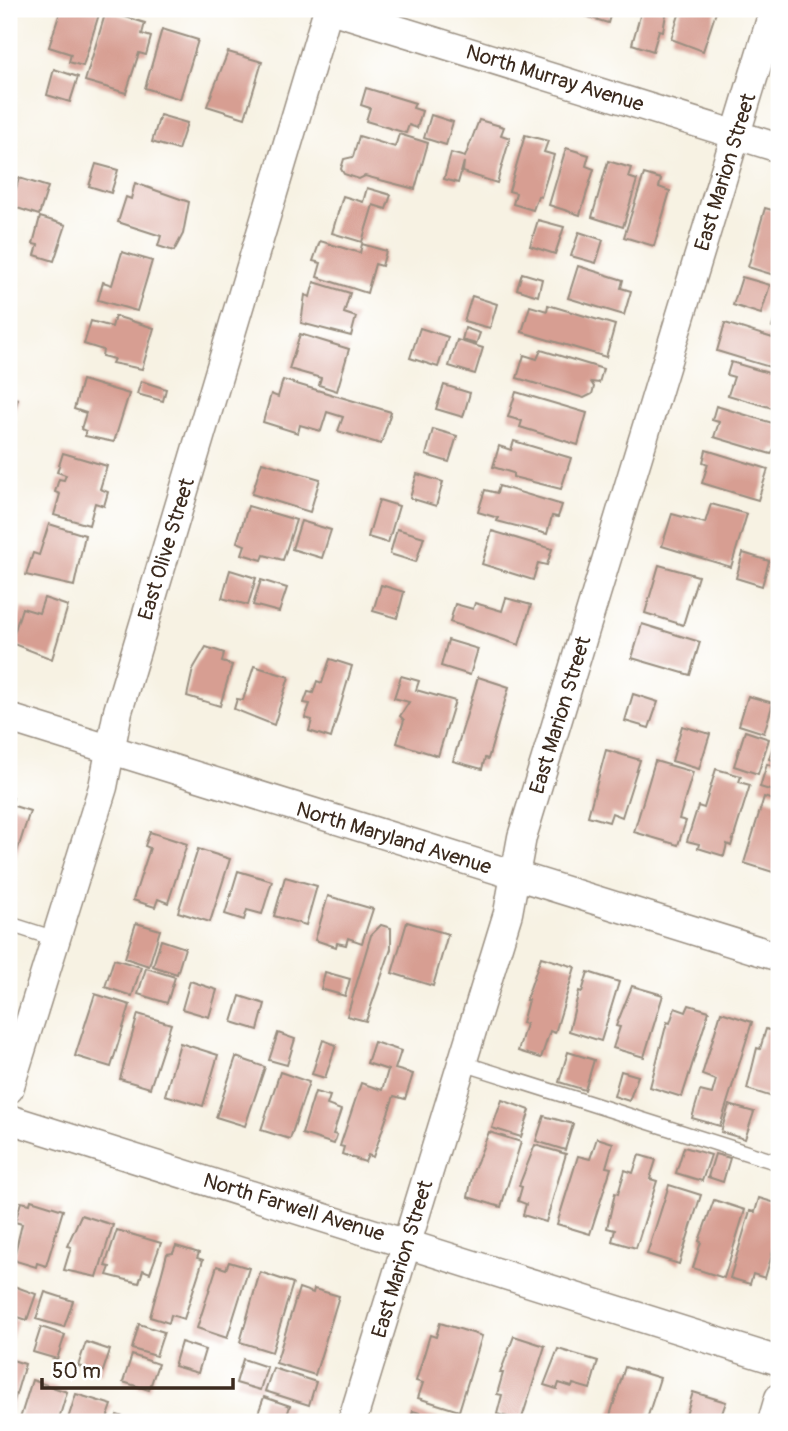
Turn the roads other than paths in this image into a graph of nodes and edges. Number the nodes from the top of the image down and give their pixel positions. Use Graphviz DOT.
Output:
graph roads {
  1 [pos="329,9"];
  2 [pos="774,9"];
  3 [pos="736,135"];
  4 [pos="779,148"];
  5 [pos="9,718"];
  6 [pos="110,750"];
  7 [pos="515,875"];
  8 [pos="9,924"];
  9 [pos="56,939"];
  10 [pos="779,957"];
  11 [pos="463,1063"];
  12 [pos="9,1089"];
  13 [pos="9,1119"];
  14 [pos="779,1163"];
  15 [pos="407,1243"];
  16 [pos="779,1361"];
  17 [pos="779,1398"];
  18 [pos="352,1422"];
  19 [pos="772,1422"];
  1 -- 3 [label="street, North Murray Avenue"];
  1 -- 6 [label="street, East Olive Street"];
  2 -- 3 [label="street, East Marion Street"];
  3 -- 4 [label="street, North Murray Avenue"];
  3 -- 7 [label="street, East Marion Street"];
  5 -- 6 [label="street, North Maryland Avenue"];
  6 -- 7 [label="street, North Maryland Avenue"];
  6 -- 9 [label="street, East Olive Street"];
  7 -- 10 [label="street, North Maryland Avenue"];
  7 -- 11 [label="street, East Marion Street"];
  8 -- 9 [label="lane"];
  9 -- 12 [label="street, East Olive Street"];
  11 -- 14 [label="lane"];
  11 -- 15 [label="street, East Marion Street"];
  13 -- 15 [label="street, North Farwell Avenue"];
  15 -- 16 [label="street, North Farwell Avenue"];
  15 -- 18 [label="street, East Marion Street"];
  17 -- 19 [label="street"];
}
